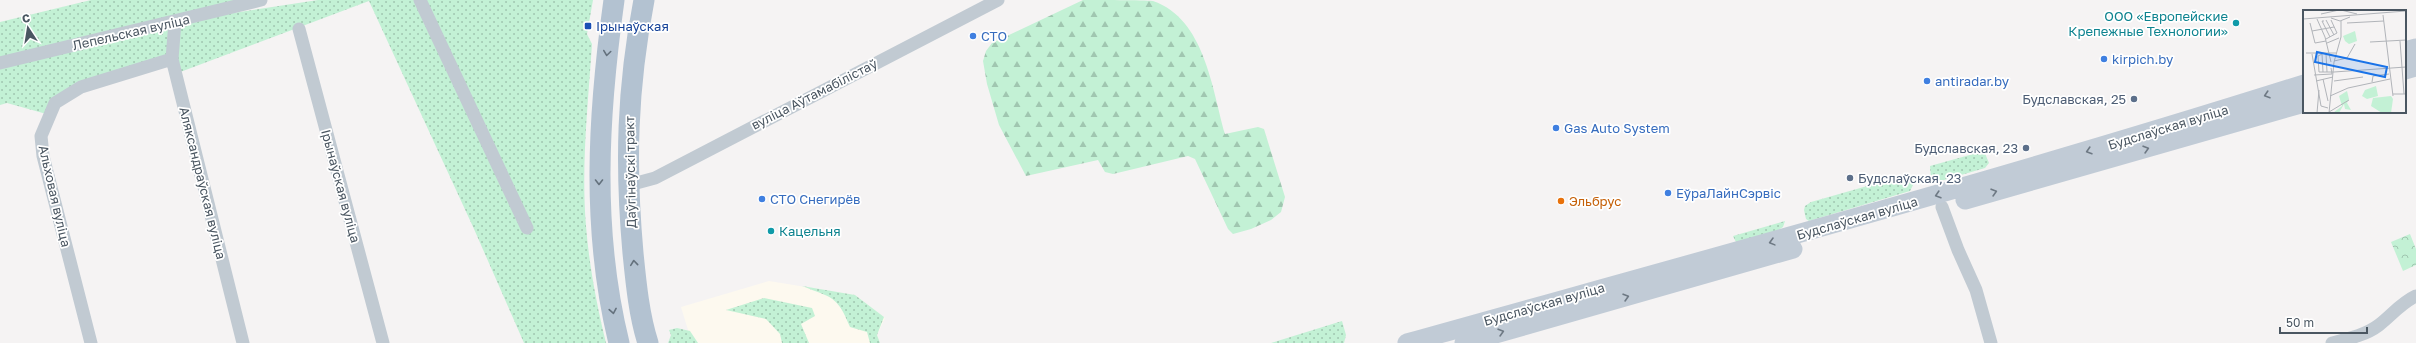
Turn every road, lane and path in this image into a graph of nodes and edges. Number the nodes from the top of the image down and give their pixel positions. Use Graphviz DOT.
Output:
graph roads {
  1 [pos="261,0"];
  2 [pos="420,0"];
  3 [pos="614,0"];
  4 [pos="644,0"];
  5 [pos="998,0"];
  6 [pos="175,22"];
  7 [pos="299,29"];
  8 [pos="2416,48"];
  9 [pos="2406,51"];
  10 [pos="172,59"];
  11 [pos="0,62"];
  12 [pos="2416,66"];
  13 [pos="2406,70"];
  14 [pos="2303,84"];
  15 [pos="2303,103"];
  16 [pos="629,185"];
  17 [pos="1942,207"];
  18 [pos="526,228"];
  19 [pos="2416,296"];
  20 [pos="91,343"];
  21 [pos="243,343"];
  22 [pos="383,343"];
  23 [pos="620,343"];
  24 [pos="648,343"];
  25 [pos="1407,343"];
  26 [pos="1464,343"];
  27 [pos="1992,343"];
  28 [pos="2332,343"];
  1 -- 6 [label="street, Лепельская вуліца"];
  2 -- 18 [label="street"];
  3 -- 23 [label="main road, one-way"];
  4 -- 16 [label="main road, Даўгінаўскі тракт"];
  5 -- 16 [label="street, вуліца Аўтамабілістаў"];
  6 -- 10 [label="street, Аляксандраўская вуліца"];
  6 -- 11 [label="street, Лепельская вуліца"];
  7 -- 22 [label="street, Ірынаўская вуліца"];
  8 -- 9 [label="main road"];
  10 -- 20 [label="street, Альховая вуліца"];
  10 -- 21 [label="street, Аляксандраўская вуліца"];
  12 -- 13 [label="main road"];
  14 -- 25 [label="main road, Будслаўская вуліца, one-way"];
  17 -- 15 [label="main road, Будслаўская вуліца, one-way"];
  24 -- 16 [label="main road, Даўгінаўскі тракт, one-way"];
  26 -- 17 [label="main road, Будслаўская вуліца, one-way"];
  17 -- 27 [label="street"];
  19 -- 28 [label="street"];
}
